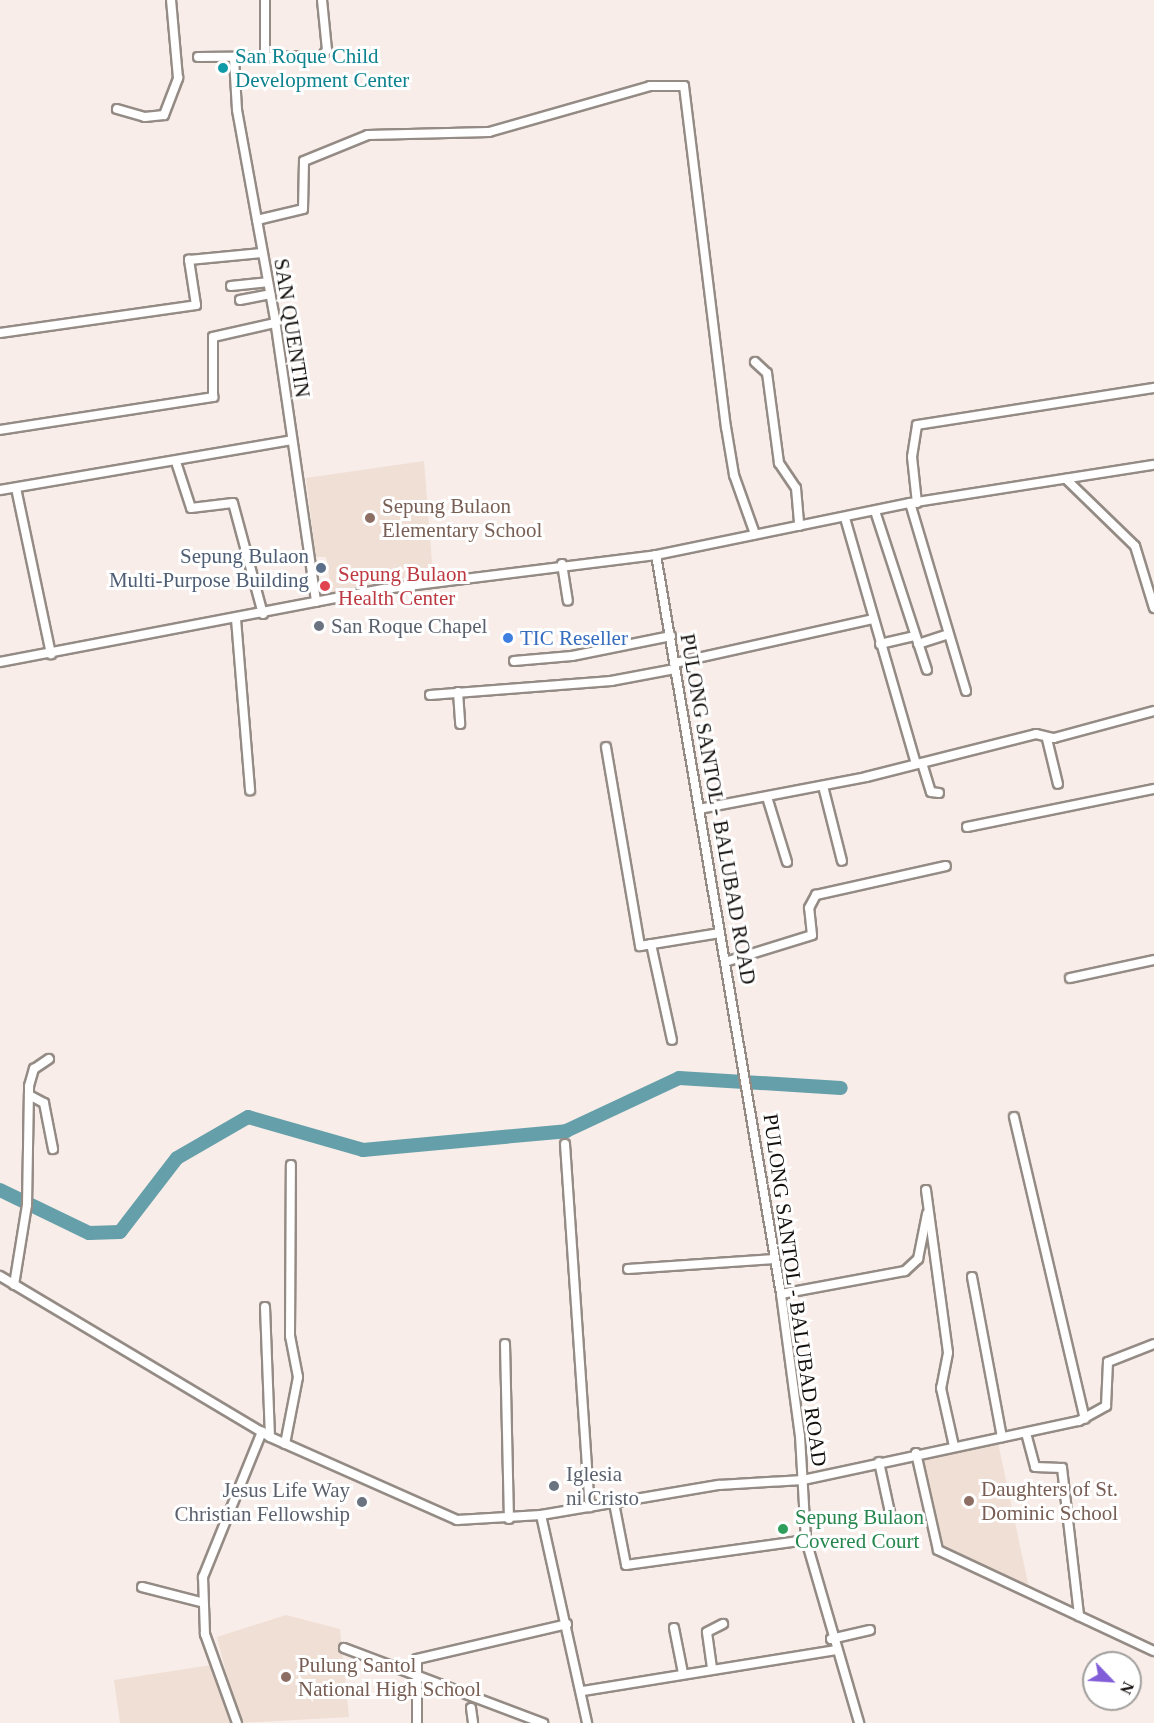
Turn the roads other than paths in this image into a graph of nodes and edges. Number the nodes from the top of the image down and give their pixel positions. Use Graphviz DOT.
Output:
graph roads {
  1 [pos="171,0"];
  2 [pos="265,0"];
  3 [pos="322,0"];
  4 [pos="198,57"];
  5 [pos="234,59"];
  6 [pos="265,59"];
  7 [pos="117,109"];
  8 [pos="257,220"];
  9 [pos="262,253"];
  10 [pos="267,282"];
  11 [pos="231,286"];
  12 [pos="270,294"];
  13 [pos="240,300"];
  14 [pos="275,323"];
  15 [pos="0,333"];
  16 [pos="755,362"];
  17 [pos="1154,388"];
  18 [pos="0,430"];
  19 [pos="291,440"];
  20 [pos="176,462"];
  21 [pos="1154,465"];
  22 [pos="1066,479"];
  23 [pos="16,488"];
  24 [pos="0,490"];
  25 [pos="913,503"];
  26 [pos="875,512"];
  27 [pos="845,518"];
  28 [pos="799,526"];
  29 [pos="754,534"];
  30 [pos="656,555"];
  31 [pos="562,564"];
  32 [pos="568,601"];
  33 [pos="316,602"];
  34 [pos="1154,608"];
  35 [pos="263,614"];
  36 [pos="236,619"];
  37 [pos="873,620"];
  38 [pos="948,634"];
  39 [pos="670,636"];
  40 [pos="916,640"];
  41 [pos="880,644"];
  42 [pos="51,654"];
  43 [pos="514,661"];
  44 [pos="0,662"];
  45 [pos="675,666"];
  46 [pos="927,670"];
  47 [pos="966,691"];
  48 [pos="458,692"];
  49 [pos="430,694"];
  50 [pos="1154,711"];
  51 [pos="460,724"];
  52 [pos="1047,739"];
  53 [pos="606,747"];
  54 [pos="919,764"];
  55 [pos="1058,784"];
  56 [pos="823,786"];
  57 [pos="1154,789"];
  58 [pos="250,790"];
  59 [pos="939,793"];
  60 [pos="767,797"];
  61 [pos="699,809"];
  62 [pos="967,827"];
  63 [pos="842,861"];
  64 [pos="787,862"];
  65 [pos="946,866"];
  66 [pos="720,933"];
  67 [pos="651,944"];
  68 [pos="1154,960"];
  69 [pos="725,963"];
  70 [pos="1070,978"];
  71 [pos="672,1040"];
  72 [pos="49,1059"];
  73 [pos="29,1095"];
  74 [pos="1014,1117"];
  75 [pos="565,1144"];
  76 [pos="53,1149"];
  77 [pos="291,1165"];
  78 [pos="926,1190"];
  79 [pos="929,1208"];
  80 [pos="775,1259"];
  81 [pos="628,1269"];
  82 [pos="0,1276"];
  83 [pos="972,1277"];
  84 [pos="14,1285"];
  85 [pos="781,1294"];
  86 [pos="265,1307"];
  87 [pos="505,1344"];
  88 [pos="1154,1344"];
  89 [pos="1085,1419"];
  90 [pos="262,1432"];
  91 [pos="1026,1433"];
  92 [pos="270,1437"];
  93 [pos="1002,1437"];
  94 [pos="285,1444"];
  95 [pos="954,1446"];
  96 [pos="916,1453"];
  97 [pos="879,1462"];
  98 [pos="803,1480"];
  99 [pos="614,1503"];
  100 [pos="590,1507"];
  101 [pos="541,1515"];
  102 [pos="891,1517"];
  103 [pos="509,1519"];
  104 [pos="806,1540"];
  105 [pos="142,1587"];
  106 [pos="201,1602"];
  107 [pos="1078,1616"];
  108 [pos="567,1624"];
  109 [pos="723,1624"];
  110 [pos="674,1628"];
  111 [pos="870,1630"];
  112 [pos="831,1639"];
  113 [pos="344,1648"];
  114 [pos="835,1650"];
  115 [pos="1154,1651"];
  116 [pos="712,1668"];
  117 [pos="683,1673"];
  118 [pos="415,1676"];
  119 [pos="583,1690"];
  120 [pos="471,1708"];
  121 [pos="237,1723"];
  122 [pos="417,1723"];
  123 [pos="473,1723"];
  124 [pos="543,1723"];
  125 [pos="587,1723"];
  126 [pos="859,1723"];
  1 -- 7 [label="street"];
  2 -- 6 [label="street"];
  3 -- 6 [label="street"];
  4 -- 5 [label="street"];
  5 -- 6 [label="street"];
  5 -- 8 [label="street, SAN QUENTIN"];
  8 -- 9 [label="street, SAN QUENTIN"];
  8 -- 29 [label="street"];
  9 -- 10 [label="street, SAN QUENTIN"];
  9 -- 15 [label="street"];
  10 -- 11 [label="street"];
  10 -- 12 [label="street, SAN QUENTIN"];
  12 -- 13 [label="street"];
  12 -- 14 [label="street, SAN QUENTIN"];
  14 -- 18 [label="street"];
  14 -- 19 [label="street, SAN QUENTIN"];
  16 -- 28 [label="street"];
  17 -- 25 [label="street"];
  19 -- 20 [label="street"];
  19 -- 33 [label="street, SAN QUENTIN"];
  20 -- 23 [label="street"];
  20 -- 35 [label="street"];
  21 -- 22 [label="street"];
  22 -- 25 [label="street"];
  22 -- 34 [label="street"];
  23 -- 24 [label="street"];
  23 -- 42 [label="street"];
  25 -- 26 [label="street"];
  25 -- 38 [label="street"];
  26 -- 27 [label="street"];
  26 -- 40 [label="street"];
  27 -- 28 [label="street"];
  27 -- 37 [label="street"];
  28 -- 29 [label="street"];
  29 -- 30 [label="street"];
  30 -- 31 [label="street"];
  30 -- 39 [label="street, PULONG SANTOL - BALUBAD ROAD"];
  31 -- 32 [label="street"];
  31 -- 33 [label="street"];
  33 -- 35 [label="street"];
  35 -- 36 [label="street"];
  36 -- 42 [label="street"];
  36 -- 58 [label="street"];
  37 -- 41 [label="street"];
  37 -- 45 [label="street"];
  38 -- 40 [label="street"];
  38 -- 47 [label="street"];
  39 -- 43 [label="street"];
  39 -- 45 [label="street, PULONG SANTOL - BALUBAD ROAD"];
  40 -- 41 [label="street"];
  40 -- 46 [label="street"];
  41 -- 54 [label="street"];
  42 -- 44 [label="street"];
  45 -- 48 [label="street"];
  45 -- 61 [label="street, PULONG SANTOL - BALUBAD ROAD"];
  48 -- 49 [label="street"];
  48 -- 51 [label="street"];
  50 -- 52 [label="street"];
  52 -- 54 [label="street"];
  52 -- 55 [label="street"];
  53 -- 67 [label="street"];
  54 -- 56 [label="street"];
  54 -- 59 [label="street"];
  56 -- 60 [label="street"];
  56 -- 63 [label="street"];
  57 -- 62 [label="street"];
  60 -- 61 [label="street"];
  60 -- 64 [label="street"];
  61 -- 66 [label="street, PULONG SANTOL - BALUBAD ROAD"];
  65 -- 69 [label="street"];
  66 -- 67 [label="street"];
  66 -- 69 [label="street, PULONG SANTOL - BALUBAD ROAD"];
  67 -- 71 [label="street"];
  68 -- 70 [label="street"];
  69 -- 80 [label="street, PULONG SANTOL - BALUBAD ROAD"];
  72 -- 73 [label="street"];
  73 -- 76 [label="street"];
  73 -- 84 [label="street"];
  74 -- 89 [label="street"];
  75 -- 100 [label="street"];
  77 -- 94 [label="street"];
  78 -- 79 [label="street"];
  79 -- 85 [label="street"];
  79 -- 95 [label="street"];
  80 -- 81 [label="street"];
  80 -- 85 [label="street, PULONG SANTOL - BALUBAD ROAD"];
  82 -- 84 [label="street"];
  83 -- 93 [label="street"];
  84 -- 90 [label="street"];
  85 -- 98 [label="street, PULONG SANTOL - BALUBAD ROAD"];
  86 -- 92 [label="street"];
  87 -- 103 [label="street"];
  88 -- 89 [label="street"];
  89 -- 91 [label="street"];
  90 -- 92 [label="street"];
  90 -- 106 [label="street"];
  91 -- 93 [label="street"];
  91 -- 107 [label="street"];
  92 -- 94 [label="street"];
  93 -- 95 [label="street"];
  94 -- 103 [label="street"];
  95 -- 96 [label="street"];
  96 -- 97 [label="street"];
  96 -- 107 [label="street"];
  97 -- 98 [label="street"];
  97 -- 102 [label="street"];
  98 -- 99 [label="street"];
  98 -- 104 [label="street, PULONG SANTOL - BALUBAD ROAD"];
  99 -- 100 [label="street"];
  99 -- 104 [label="street"];
  100 -- 101 [label="street"];
  101 -- 103 [label="street"];
  101 -- 108 [label="street"];
  104 -- 112 [label="street, PULONG SANTOL - BALUBAD ROAD"];
  105 -- 106 [label="street"];
  106 -- 121 [label="street"];
  107 -- 115 [label="street"];
  108 -- 118 [label="street"];
  108 -- 119 [label="street"];
  109 -- 116 [label="street"];
  110 -- 117 [label="street"];
  111 -- 112 [label="street"];
  112 -- 114 [label="street, PULONG SANTOL - BALUBAD ROAD"];
  113 -- 118 [label="street"];
  114 -- 116 [label="street"];
  114 -- 126 [label="street, PULONG SANTOL - BALUBAD ROAD"];
  116 -- 117 [label="street"];
  117 -- 119 [label="street"];
  118 -- 122 [label="street"];
  118 -- 124 [label="street"];
  119 -- 125 [label="street"];
  120 -- 123 [label="street"];
}
